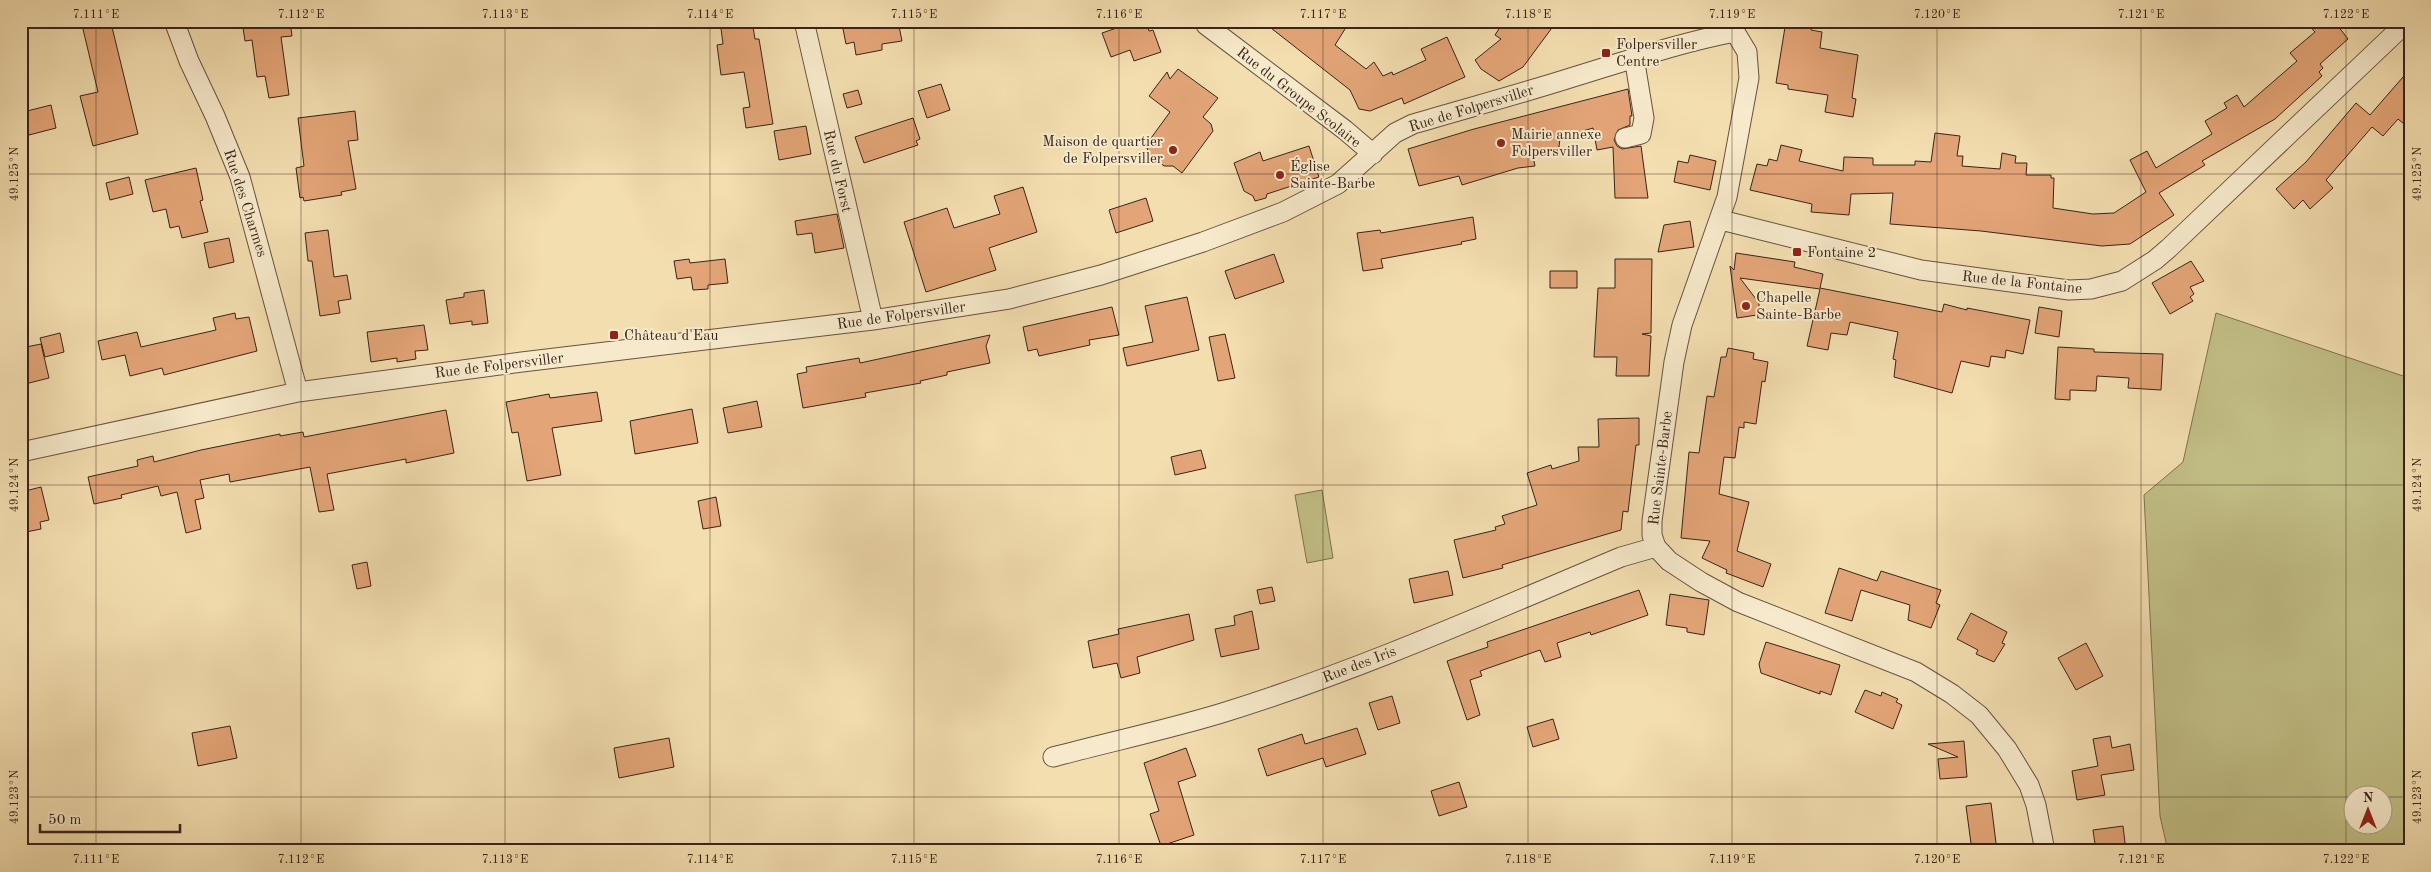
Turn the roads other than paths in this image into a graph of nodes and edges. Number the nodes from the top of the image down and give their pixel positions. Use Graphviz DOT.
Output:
graph roads {
  1 [pos="174,21"];
  2 [pos="804,21"];
  3 [pos="1204,21"];
  4 [pos="2408,21"];
  5 [pos="1739,26"];
  6 [pos="1634,57"];
  7 [pos="1625,138"];
  8 [pos="1372,154"];
  9 [pos="1721,220"];
  10 [pos="873,320"];
  11 [pos="298,392"];
  12 [pos="21,452"];
  13 [pos="1656,547"];
  14 [pos="1053,757"];
  15 [pos="2046,851"];
  1 -- 11 [label="street, Rue des Charmes"];
  2 -- 10 [label="street, Rue du Forst"];
  3 -- 8 [label="street, Rue du Groupe Scolaire"];
  4 -- 9 [label="street, Rue de la Fontaine"];
  5 -- 6 [label="street, Rue de Folpersviller"];
  5 -- 9 [label="street, Rue Sainte-Barbe"];
  6 -- 7 [label="street"];
  6 -- 8 [label="street, Rue de Folpersviller"];
  8 -- 10 [label="street, Rue de Folpersviller"];
  9 -- 13 [label="street, Rue Sainte-Barbe"];
  10 -- 11 [label="street, Rue de Folpersviller"];
  11 -- 12 [label="street, Rue de Folpersviller"];
  13 -- 14 [label="street, Rue des Iris"];
  13 -- 15 [label="street, Rue Sainte-Barbe"];
}
